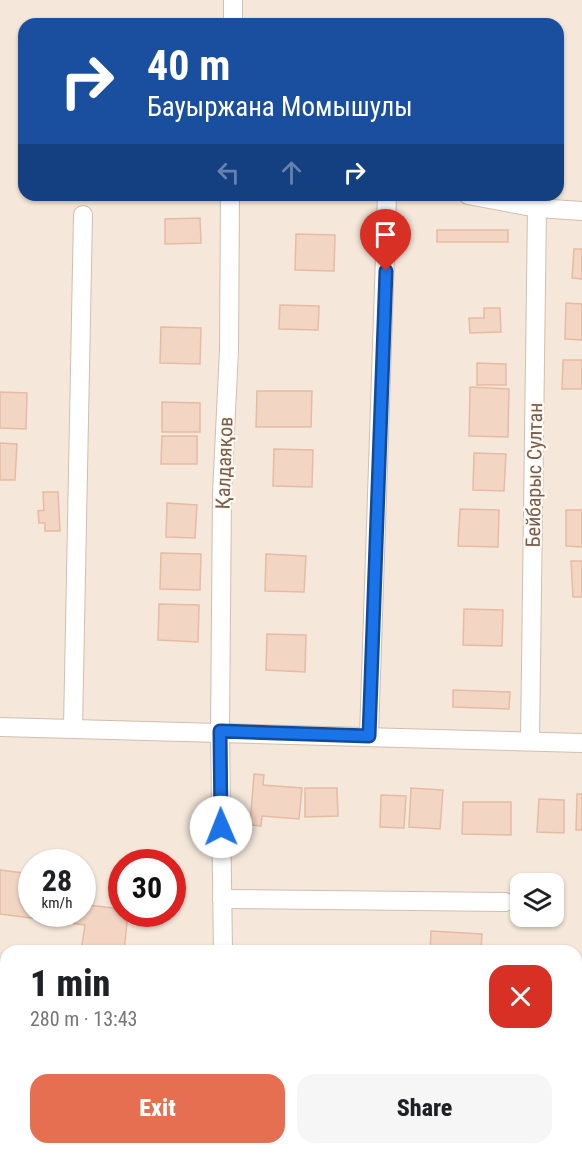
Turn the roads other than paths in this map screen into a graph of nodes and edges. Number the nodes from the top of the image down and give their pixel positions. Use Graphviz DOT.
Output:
graph roads {
  1 [pos="230,201"];
  2 [pos="387,201"];
  3 [pos="500,201"];
  4 [pos="537,208"];
  5 [pos="582,211"];
  6 [pos="83,215"];
  7 [pos="0,727"];
  8 [pos="73,728"];
  9 [pos="220,731"];
  10 [pos="369,736"];
  11 [pos="530,741"];
  12 [pos="582,743"];
  13 [pos="222,899"];
  14 [pos="505,902"];
  15 [pos="223,945"];
  1 -- 9 [label="street, Қалдаяқов"];
  2 -- 10 [label="street"];
  3 -- 4 [label="street"];
  4 -- 5 [label="street"];
  4 -- 11 [label="street, Бейбарыс Султан"];
  6 -- 8 [label="street"];
  7 -- 8 [label="street"];
  8 -- 9 [label="street"];
  9 -- 10 [label="street"];
  9 -- 13 [label="street, Қалдаяқов"];
  10 -- 11 [label="street"];
  11 -- 12 [label="street"];
  13 -- 14 [label="street"];
  13 -- 15 [label="street, Қалдаяқов"];
}
